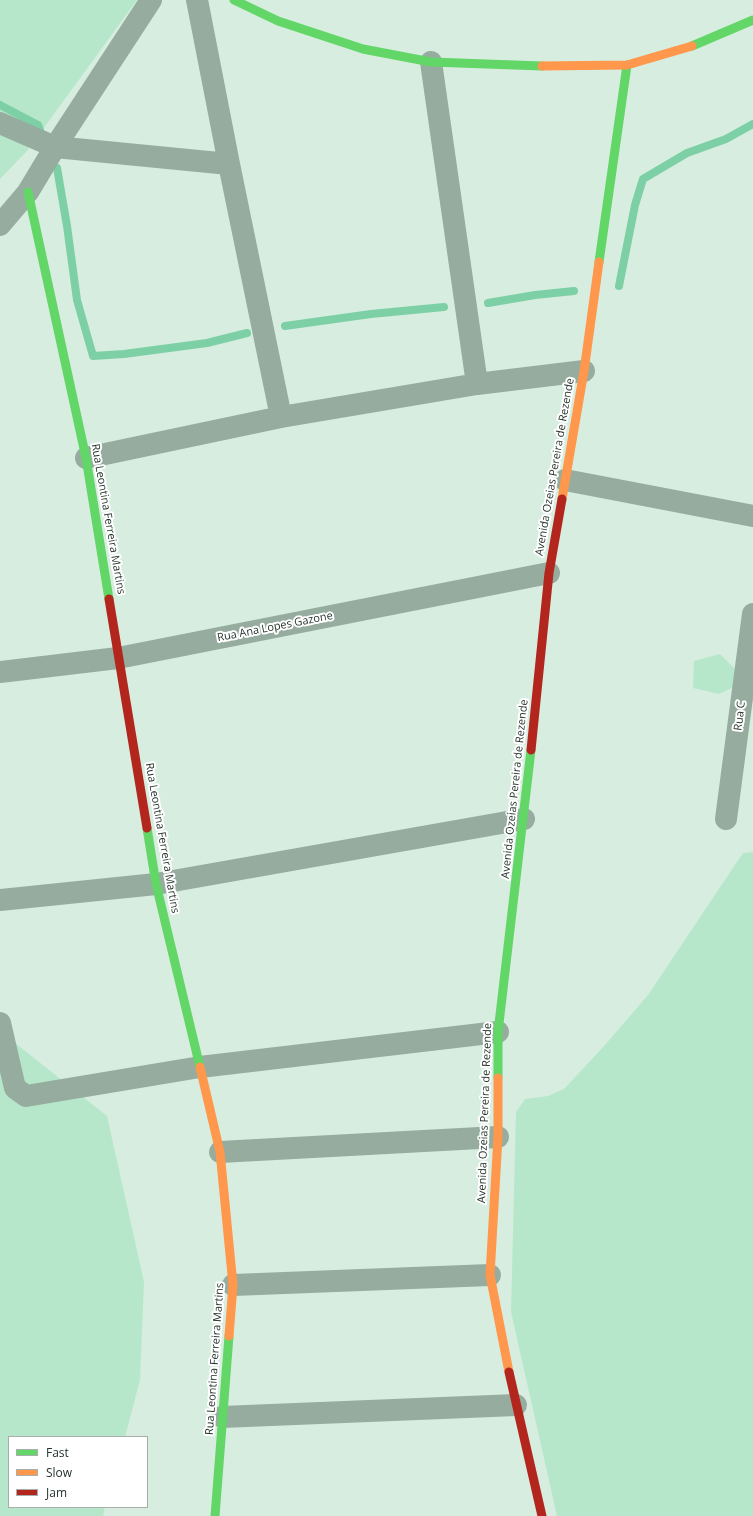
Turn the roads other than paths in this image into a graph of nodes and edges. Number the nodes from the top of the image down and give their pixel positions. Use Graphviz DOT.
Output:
graph roads {
  1 [pos="152,0"];
  2 [pos="197,0"];
  3 [pos="234,0"];
  4 [pos="753,20"];
  5 [pos="431,62"];
  6 [pos="627,65"];
  7 [pos="0,123"];
  8 [pos="55,147"];
  9 [pos="229,164"];
  10 [pos="28,192"];
  11 [pos="0,225"];
  12 [pos="584,371"];
  13 [pos="477,384"];
  14 [pos="281,418"];
  15 [pos="86,458"];
  16 [pos="566,480"];
  17 [pos="753,516"];
  18 [pos="549,573"];
  19 [pos="753,614"];
  20 [pos="118,658"];
  21 [pos="0,672"];
  22 [pos="524,819"];
  23 [pos="726,819"];
  24 [pos="156,884"];
  25 [pos="0,900"];
  26 [pos="0,1023"];
  27 [pos="498,1032"];
  28 [pos="200,1067"];
  29 [pos="498,1137"];
  30 [pos="220,1152"];
  31 [pos="490,1275"];
  32 [pos="233,1285"];
  33 [pos="516,1405"];
  34 [pos="222,1417"];
  35 [pos="215,1516"];
  36 [pos="542,1516"];
  1 -- 8 [label="street"];
  2 -- 9 [label="street"];
  3 -- 5 [label="street"];
  4 -- 6 [label="street"];
  5 -- 6 [label="street"];
  5 -- 13 [label="street"];
  6 -- 12 [label="street, Avenida Ozeias Pereira de Rezende"];
  7 -- 8 [label="street"];
  8 -- 9 [label="street"];
  8 -- 10 [label="street"];
  9 -- 14 [label="street"];
  10 -- 11 [label="street"];
  10 -- 15 [label="street, Rua Leontina Ferreira Martins"];
  12 -- 13 [label="street"];
  12 -- 16 [label="street, Avenida Ozeias Pereira de Rezende"];
  13 -- 14 [label="street"];
  14 -- 15 [label="street"];
  15 -- 20 [label="street, Rua Leontina Ferreira Martins"];
  16 -- 17 [label="street"];
  16 -- 18 [label="street, Avenida Ozeias Pereira de Rezende"];
  18 -- 20 [label="street, Rua Ana Lopes Gazone"];
  18 -- 22 [label="street, Avenida Ozeias Pereira de Rezende"];
  19 -- 23 [label="street, Rua C"];
  20 -- 21 [label="street, Rua Ana Lopes Gazone"];
  20 -- 24 [label="street, Rua Leontina Ferreira Martins"];
  22 -- 24 [label="street"];
  22 -- 27 [label="street, Avenida Ozeias Pereira de Rezende"];
  24 -- 25 [label="street"];
  24 -- 28 [label="street, Rua Leontina Ferreira Martins"];
  26 -- 28 [label="street"];
  27 -- 28 [label="street"];
  27 -- 29 [label="street, Avenida Ozeias Pereira de Rezende"];
  28 -- 30 [label="street, Rua Leontina Ferreira Martins"];
  29 -- 30 [label="street"];
  29 -- 31 [label="street, Avenida Ozeias Pereira de Rezende"];
  30 -- 32 [label="street, Rua Leontina Ferreira Martins"];
  31 -- 32 [label="street"];
  31 -- 33 [label="street, Avenida Ozeias Pereira de Rezende"];
  32 -- 34 [label="street, Rua Leontina Ferreira Martins"];
  33 -- 34 [label="street"];
  33 -- 36 [label="street, Avenida Ozeias Pereira de Rezende"];
  34 -- 35 [label="street, Rua Leontina Ferreira Martins"];
}
